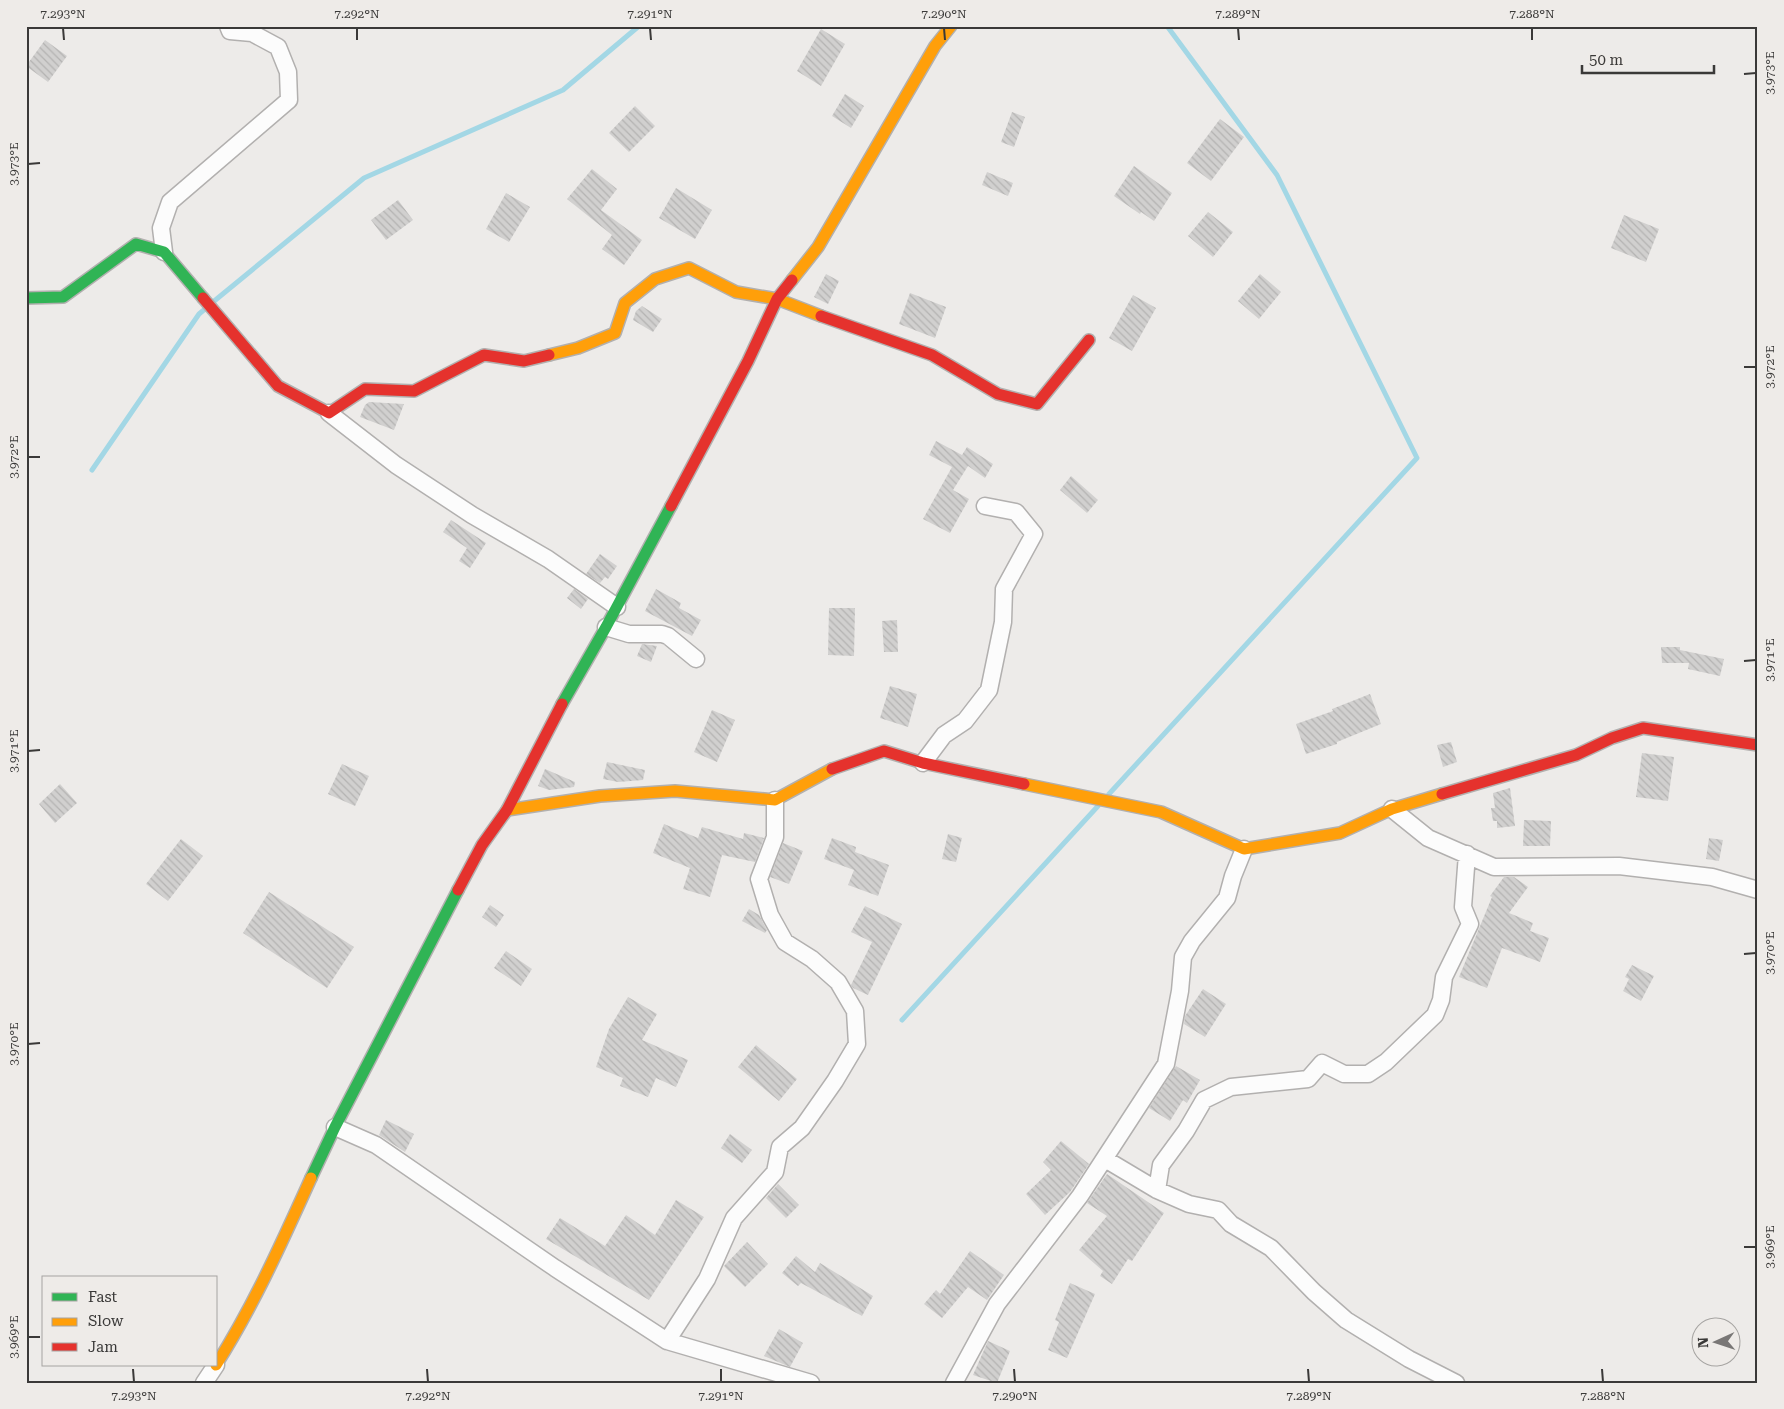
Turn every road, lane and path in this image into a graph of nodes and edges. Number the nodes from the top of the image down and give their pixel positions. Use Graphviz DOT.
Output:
graph roads {
  1 [pos="228,26"];
  2 [pos="951,26"];
  3 [pos="164,252"];
  4 [pos="26,298"];
  5 [pos="777,299"];
  6 [pos="1089,340"];
  7 [pos="329,413"];
  8 [pos="985,506"];
  9 [pos="617,607"];
  10 [pos="606,627"];
  11 [pos="696,659"];
  12 [pos="1758,745"];
  13 [pos="923,763"];
  14 [pos="775,800"];
  15 [pos="1392,809"];
  16 [pos="507,810"];
  17 [pos="1244,849"];
  18 [pos="1467,854"];
  19 [pos="1758,890"];
  20 [pos="335,1127"];
  21 [pos="1104,1159"];
  22 [pos="1157,1190"];
  23 [pos="667,1341"];
  24 [pos="218,1362"];
  25 [pos="215,1366"];
  26 [pos="204,1383"];
  27 [pos="810,1383"];
  28 [pos="954,1383"];
  29 [pos="1456,1383"];
  1 -- 3 [label="street"];
  2 -- 5 [label="street"];
  3 -- 4 [label="street"];
  3 -- 7 [label="street"];
  5 -- 6 [label="street"];
  5 -- 7 [label="street"];
  5 -- 9 [label="street"];
  7 -- 9 [label="street"];
  8 -- 13 [label="street"];
  9 -- 10 [label="street"];
  10 -- 11 [label="street"];
  10 -- 16 [label="street"];
  12 -- 15 [label="street"];
  13 -- 14 [label="street"];
  13 -- 17 [label="street"];
  14 -- 16 [label="street"];
  14 -- 23 [label="street"];
  15 -- 17 [label="street"];
  15 -- 18 [label="street"];
  16 -- 20 [label="street"];
  17 -- 21 [label="street"];
  18 -- 19 [label="street"];
  18 -- 22 [label="street"];
  20 -- 23 [label="street"];
  20 -- 24 [label="street"];
  21 -- 22 [label="street"];
  21 -- 28 [label="street"];
  22 -- 29 [label="street"];
  23 -- 27 [label="street"];
  25 -- 26 [label="street"];
}
